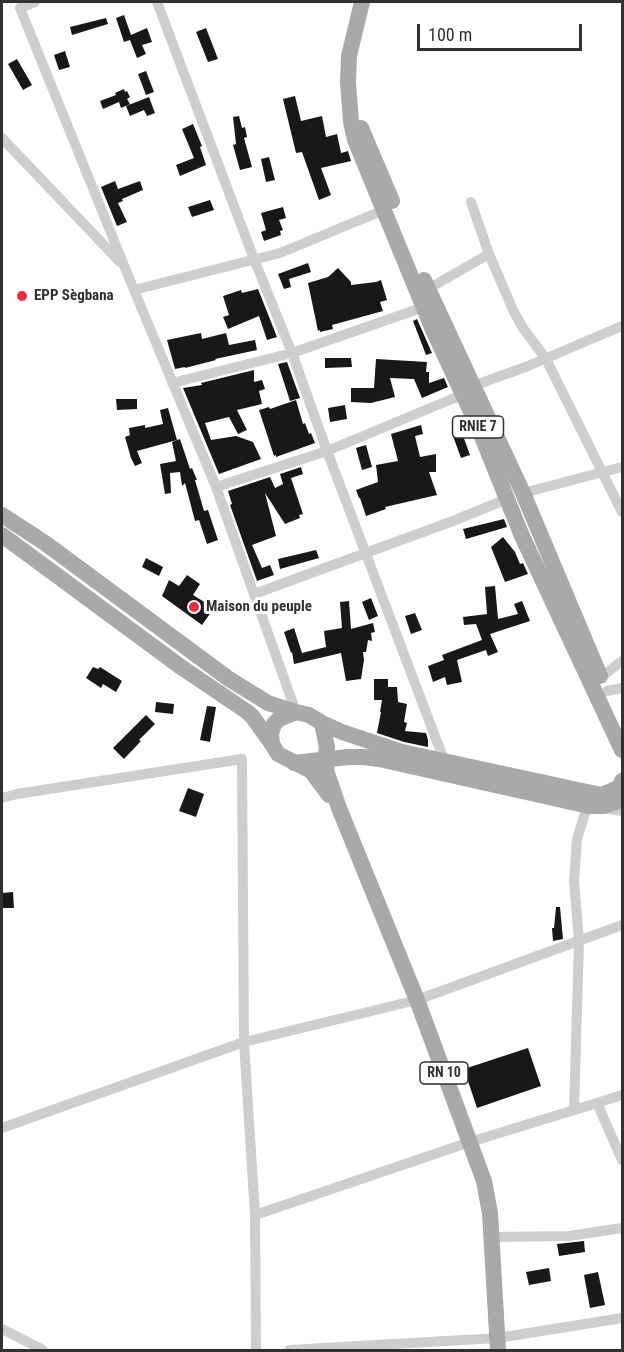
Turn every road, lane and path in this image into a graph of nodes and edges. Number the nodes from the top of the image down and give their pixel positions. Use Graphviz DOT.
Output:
graph roads {
  1 [pos="35,2"];
  2 [pos="157,2"];
  3 [pos="362,2"];
  4 [pos="350,99"];
  5 [pos="2,138"];
  6 [pos="471,202"];
  7 [pos="384,210"];
  8 [pos="489,254"];
  9 [pos="254,259"];
  10 [pos="125,267"];
  11 [pos="428,289"];
  12 [pos="134,290"];
  13 [pos="424,308"];
  14 [pos="622,326"];
  15 [pos="292,353"];
  16 [pos="546,358"];
  17 [pos="172,382"];
  18 [pos="468,390"];
  19 [pos="327,451"];
  20 [pos="622,467"];
  21 [pos="603,472"];
  22 [pos="216,487"];
  23 [pos="515,496"];
  24 [pos="622,512"];
  25 [pos="2,515"];
  26 [pos="2,535"];
  27 [pos="365,553"];
  28 [pos="254,594"];
  29 [pos="622,661"];
  30 [pos="610,686"];
  31 [pos="296,712"];
  32 [pos="322,723"];
  33 [pos="622,728"];
  34 [pos="272,744"];
  35 [pos="622,750"];
  36 [pos="325,760"];
  37 [pos="444,760"];
  38 [pos="294,763"];
  39 [pos="622,781"];
  40 [pos="2,798"];
  41 [pos="612,803"];
  42 [pos="339,808"];
  43 [pos="622,925"];
  44 [pos="579,940"];
  45 [pos="417,1000"];
  46 [pos="244,1042"];
  47 [pos="622,1095"];
  48 [pos="597,1103"];
  49 [pos="574,1110"];
  50 [pos="2,1128"];
  51 [pos="470,1142"];
  52 [pos="622,1160"];
  53 [pos="255,1215"];
  54 [pos="622,1228"];
  55 [pos="492,1237"];
  56 [pos="622,1318"];
  57 [pos="2,1329"];
  58 [pos="498,1344"];
  59 [pos="43,1350"];
  60 [pos="256,1350"];
  61 [pos="289,1350"];
  1 -- 10 [label="street"];
  2 -- 9 [label="street"];
  3 -- 4 [label="main road"];
  4 -- 7 [label="main road, RNIE 7 / RNIE 7"];
  4 -- 11 [label="main road, RNIE 7 / RNIE 7"];
  5 -- 10 [label="street"];
  6 -- 8 [label="street"];
  7 -- 9 [label="street"];
  7 -- 13 [label="main road, RNIE 7 / RNIE 7"];
  8 -- 11 [label="street"];
  8 -- 16 [label="street"];
  9 -- 12 [label="street"];
  9 -- 15 [label="street"];
  10 -- 12 [label="street"];
  11 -- 18 [label="main road, RNIE 7 / RNIE 7"];
  12 -- 17 [label="street"];
  13 -- 15 [label="street"];
  13 -- 18 [label="main road, RNIE 7 / RNIE 7"];
  14 -- 16 [label="street"];
  15 -- 17 [label="street"];
  15 -- 19 [label="street"];
  16 -- 18 [label="street"];
  16 -- 21 [label="street"];
  17 -- 22 [label="street"];
  18 -- 19 [label="street"];
  18 -- 23 [label="main road, RNIE 7 / RNIE 7"];
  19 -- 22 [label="street"];
  19 -- 27 [label="street"];
  20 -- 21 [label="street"];
  21 -- 23 [label="street"];
  21 -- 24 [label="street"];
  22 -- 28 [label="street"];
  23 -- 27 [label="street"];
  23 -- 30 [label="main road, RNIE 7 / RNIE 7"];
  23 -- 35 [label="main road, RNIE 7 / RNIE 7"];
  25 -- 31 [label="main road"];
  26 -- 34 [label="main road"];
  27 -- 28 [label="street"];
  27 -- 37 [label="street"];
  28 -- 31 [label="street"];
  29 -- 30 [label="street"];
  30 -- 33 [label="main road, RNIE 7 / RNIE 7"];
  31 -- 32 [label="main road"];
  31 -- 34 [label="main road"];
  32 -- 36 [label="main road, RN 10"];
  32 -- 37 [label="main road"];
  34 -- 38 [label="main road, RN 10"];
  36 -- 38 [label="main road"];
  36 -- 41 [label="main road"];
  36 -- 42 [label="main road, RN 10"];
  37 -- 41 [label="main road"];
  38 -- 42 [label="main road, RN 10"];
  39 -- 41 [label="main road"];
  40 -- 46 [label="street"];
  41 -- 44 [label="street"];
  42 -- 45 [label="main road, RN 10"];
  43 -- 44 [label="street"];
  44 -- 45 [label="street"];
  44 -- 49 [label="street"];
  45 -- 46 [label="street"];
  45 -- 51 [label="main road, RN 10"];
  46 -- 50 [label="street"];
  46 -- 53 [label="street"];
  47 -- 48 [label="street"];
  48 -- 49 [label="street"];
  48 -- 52 [label="street"];
  49 -- 51 [label="street"];
  51 -- 53 [label="street"];
  51 -- 55 [label="main road, RN 10"];
  53 -- 60 [label="street"];
  54 -- 55 [label="street"];
  55 -- 58 [label="main road, RN 10"];
  56 -- 58 [label="street"];
  57 -- 59 [label="street"];
  58 -- 61 [label="street"];
}
